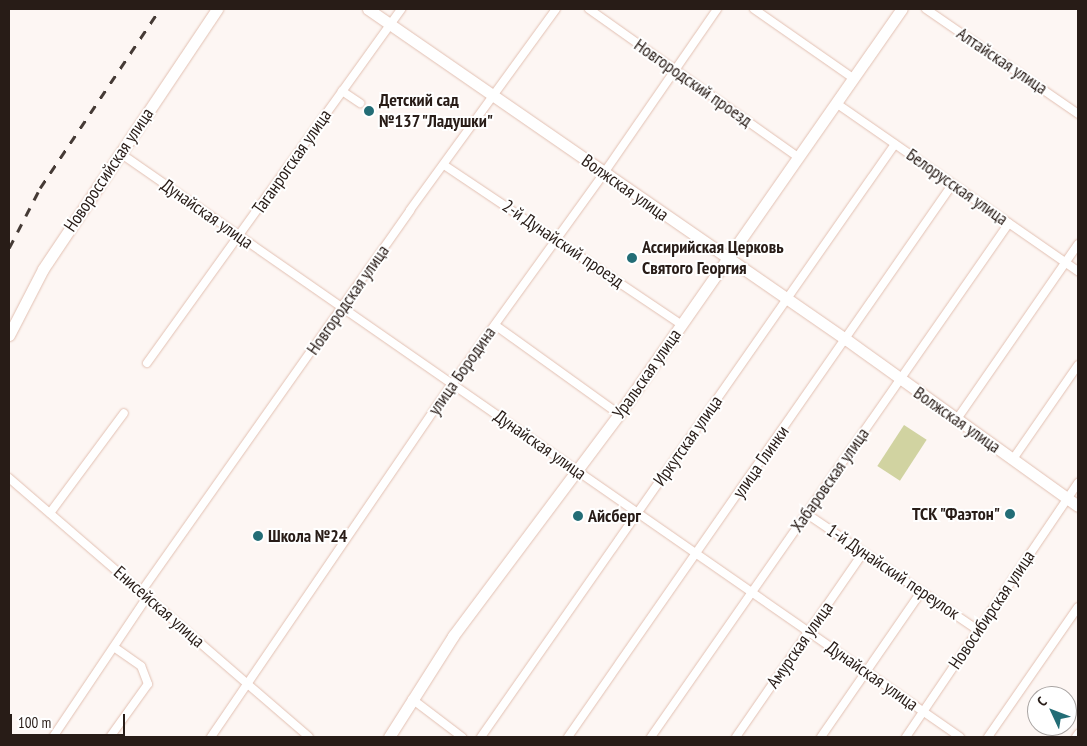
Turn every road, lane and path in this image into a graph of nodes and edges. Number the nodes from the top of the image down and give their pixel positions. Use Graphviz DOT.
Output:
graph roads {
  1 [pos="217,9"];
  2 [pos="368,9"];
  3 [pos="401,9"];
  4 [pos="556,9"];
  5 [pos="588,9"];
  6 [pos="717,9"];
  7 [pos="754,9"];
  8 [pos="902,9"];
  9 [pos="926,9"];
  10 [pos="391,24"];
  11 [pos="674,71"];
  12 [pos="854,78"];
  13 [pos="342,91"];
  14 [pos="492,96"];
  15 [pos="360,103"];
  16 [pos="836,103"];
  17 [pos="1078,114"];
  18 [pos="895,144"];
  19 [pos="120,153"];
  20 [pos="798,157"];
  21 [pos="444,165"];
  22 [pos="604,173"];
  23 [pos="952,185"];
  24 [pos="1009,223"];
  25 [pos="240,236"];
  26 [pos="556,240"];
  27 [pos="1078,244"];
  28 [pos="727,258"];
  29 [pos="1066,262"];
  30 [pos="1078,270"];
  31 [pos="787,299"];
  32 [pos="342,308"];
  33 [pos="495,324"];
  34 [pos="681,324"];
  35 [pos="9,335"];
  36 [pos="847,340"];
  37 [pos="147,363"];
  38 [pos="1078,365"];
  39 [pos="900,380"];
  40 [pos="452,384"];
  41 [pos="124,413"];
  42 [pos="619,414"];
  43 [pos="957,419"];
  44 [pos="1013,459"];
  45 [pos="578,471"];
  46 [pos="9,478"];
  47 [pos="1078,484"];
  48 [pos="1068,498"];
  49 [pos="1078,506"];
  50 [pos="50,513"];
  51 [pos="637,513"];
  52 [pos="807,514"];
  53 [pos="863,553"];
  54 [pos="697,554"];
  55 [pos="921,592"];
  56 [pos="752,593"];
  57 [pos="144,594"];
  58 [pos="1078,607"];
  59 [pos="979,631"];
  60 [pos="809,632"];
  61 [pos="115,648"];
  62 [pos="866,672"];
  63 [pos="247,684"];
  64 [pos="412,699"];
  65 [pos="923,712"];
  66 [pos="53,737"];
  67 [pos="110,737"];
  68 [pos="211,737"];
  69 [pos="309,737"];
  70 [pos="389,737"];
  71 [pos="462,737"];
  72 [pos="481,737"];
  73 [pos="568,737"];
  74 [pos="651,737"];
  75 [pos="736,737"];
  76 [pos="821,737"];
  77 [pos="906,737"];
  78 [pos="960,737"];
  79 [pos="988,737"];
  1 -- 19 [label="main road, Новороссийская улица"];
  2 -- 10 [label="main road, Волжская улица"];
  3 -- 10 [label="street, Таганрогская улица"];
  4 -- 14 [label="street, Новгородская улица"];
  5 -- 11 [label="street, Новгородский проезд"];
  6 -- 11 [label="street, улица Бородина"];
  7 -- 12 [label="street"];
  8 -- 12 [label="main road, Уральская улица"];
  9 -- 17 [label="street, Алтайская улица"];
  10 -- 13 [label="street, Таганрогская улица"];
  10 -- 14 [label="main road, Волжская улица"];
  11 -- 20 [label="street, Новгородский проезд"];
  11 -- 22 [label="street, улица Бородина"];
  12 -- 16 [label="main road, Уральская улица"];
  13 -- 15 [label="street"];
  13 -- 25 [label="street, Таганрогская улица"];
  14 -- 21 [label="street, Новгородская улица"];
  14 -- 22 [label="main road, Волжская улица"];
  16 -- 18 [label="street, Белорусская улица"];
  16 -- 20 [label="main road, Уральская улица"];
  18 -- 23 [label="street, Белорусская улица"];
  18 -- 31 [label="street, Иркутская улица"];
  19 -- 25 [label="street, Дунайская улица"];
  19 -- 35 [label="main road, Новороссийская улица"];
  20 -- 28 [label="main road, Уральская улица"];
  21 -- 26 [label="street, 2-й Дунайский проезд"];
  21 -- 32 [label="street, Новгородская улица"];
  22 -- 26 [label="street, улица Бородина"];
  22 -- 28 [label="main road, Волжская улица"];
  23 -- 24 [label="street, Белорусская улица"];
  23 -- 36 [label="street, улица Глинки"];
  24 -- 29 [label="street, Белорусская улица"];
  24 -- 39 [label="street, Хабаровская улица"];
  25 -- 32 [label="street, Дунайская улица"];
  25 -- 37 [label="street, Таганрогская улица"];
  26 -- 33 [label="street, улица Бородина"];
  26 -- 34 [label="street, 2-й Дунайский проезд"];
  27 -- 29 [label="street"];
  28 -- 31 [label="main road, Волжская улица"];
  28 -- 34 [label="main road, Уральская улица"];
  29 -- 30 [label="street, Белорусская улица"];
  29 -- 43 [label="street"];
  31 -- 36 [label="main road, Волжская улица"];
  31 -- 51 [label="street, Иркутская улица"];
  32 -- 40 [label="street, Дунайская улица"];
  32 -- 57 [label="street, Новгородская улица"];
  33 -- 40 [label="street, улица Бородина"];
  33 -- 42 [label="street"];
  34 -- 42 [label="main road, Уральская улица"];
  36 -- 39 [label="main road, Волжская улица"];
  36 -- 54 [label="street, улица Глинки"];
  38 -- 44 [label="street"];
  39 -- 43 [label="main road, Волжская улица"];
  39 -- 52 [label="street, Хабаровская улица"];
  40 -- 45 [label="street, Дунайская улица"];
  40 -- 63 [label="street, улица Бородина"];
  41 -- 50 [label="street"];
  42 -- 45 [label="main road, Уральская улица"];
  43 -- 44 [label="main road, Волжская улица"];
  44 -- 48 [label="main road, Волжская улица"];
  45 -- 51 [label="street, Дунайская улица"];
  45 -- 64 [label="main road, Уральская улица"];
  46 -- 50 [label="street, Енисейская улица"];
  47 -- 48 [label="street, Новосибирская улица"];
  48 -- 49 [label="main road, Волжская улица"];
  48 -- 59 [label="street, Новосибирская улица"];
  50 -- 57 [label="street, Енисейская улица"];
  51 -- 54 [label="street, Дунайская улица"];
  51 -- 72 [label="street, Иркутская улица"];
  52 -- 53 [label="street, 1-й Дунайский переулок"];
  52 -- 56 [label="street, Хабаровская улица"];
  53 -- 55 [label="street, 1-й Дунайский переулок"];
  53 -- 60 [label="street, Амурская улица"];
  54 -- 56 [label="street, Дунайская улица"];
  54 -- 73 [label="street, улица Глинки"];
  55 -- 59 [label="street, 1-й Дунайский переулок"];
  55 -- 62 [label="street"];
  56 -- 60 [label="street, Дунайская улица"];
  56 -- 74 [label="street, Хабаровская улица"];
  57 -- 61 [label="street, Новгородская улица"];
  57 -- 63 [label="street, Енисейская улица"];
  58 -- 79 [label="street"];
  59 -- 65 [label="street, Новосибирская улица"];
  60 -- 62 [label="street, Дунайская улица"];
  60 -- 75 [label="street, Амурская улица"];
  61 -- 66 [label="street, Новгородская улица"];
  61 -- 67 [label="street"];
  62 -- 65 [label="street, Дунайская улица"];
  62 -- 76 [label="street"];
  63 -- 68 [label="street, улица Бородина"];
  63 -- 69 [label="street, Енисейская улица"];
  64 -- 70 [label="main road, Уральская улица"];
  64 -- 71 [label="street"];
  65 -- 77 [label="street, Новосибирская улица"];
  65 -- 78 [label="street, Дунайская улица"];
}
